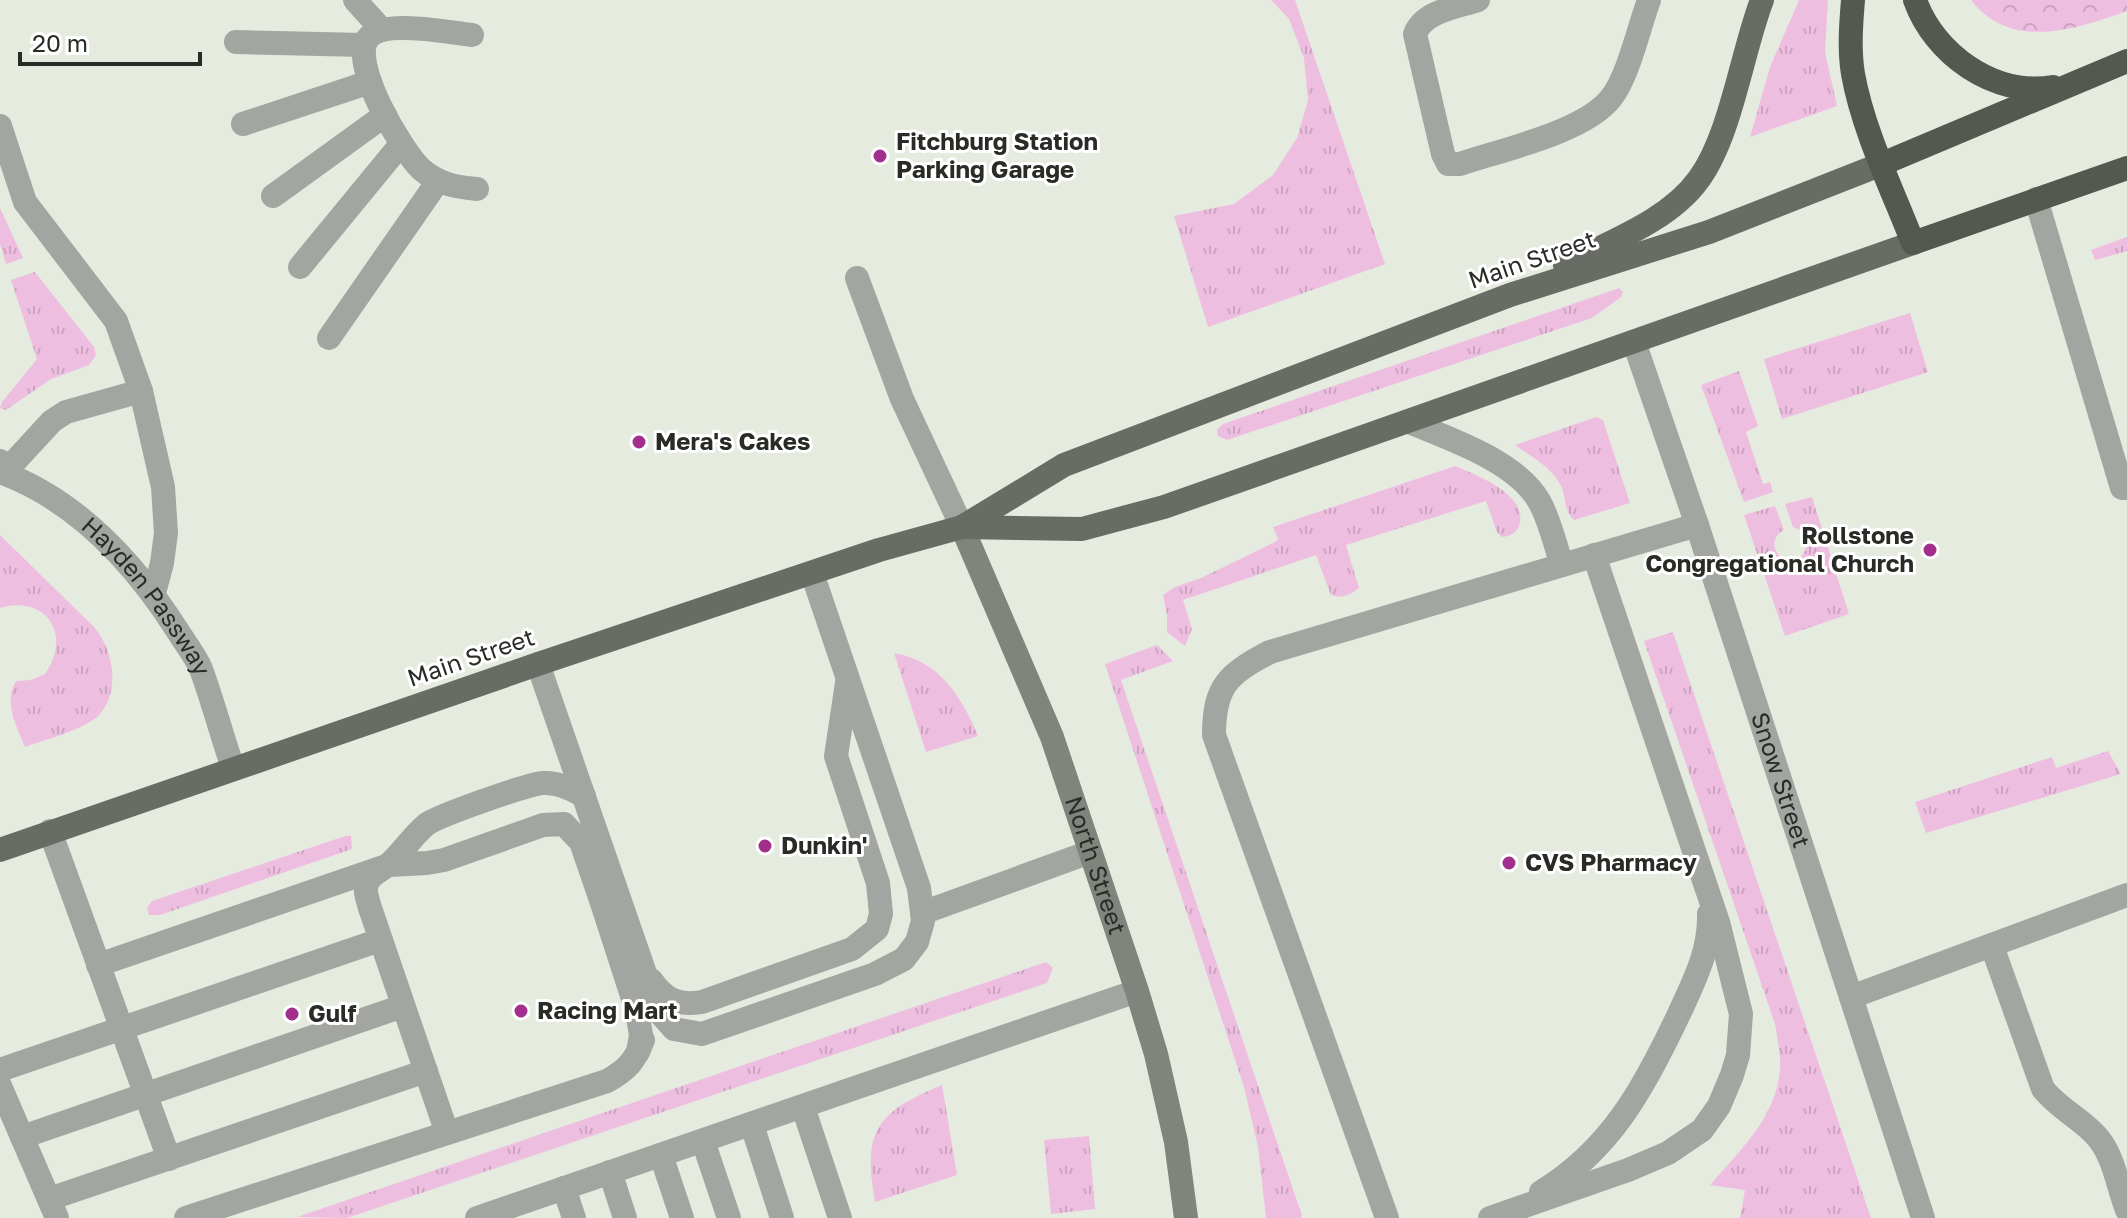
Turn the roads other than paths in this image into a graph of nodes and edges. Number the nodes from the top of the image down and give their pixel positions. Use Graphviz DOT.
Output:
graph roads {
  1 [pos="355,0"];
  2 [pos="1478,0"];
  3 [pos="1649,0"];
  4 [pos="1762,0"];
  5 [pos="1853,0"];
  6 [pos="1915,0"];
  7 [pos="472,35"];
  8 [pos="373,38"];
  9 [pos="236,42"];
  10 [pos="2127,61"];
  11 [pos="2101,72"];
  12 [pos="370,82"];
  13 [pos="385,115"];
  14 [pos="243,124"];
  15 [pos="0,126"];
  16 [pos="401,144"];
  17 [pos="1882,164"];
  18 [pos="2127,168"];
  19 [pos="438,181"];
  20 [pos="477,189"];
  21 [pos="273,196"];
  22 [pos="2036,199"];
  23 [pos="1913,243"];
  24 [pos="300,267"];
  25 [pos="857,278"];
  26 [pos="1510,295"];
  27 [pos="329,338"];
  28 [pos="1634,342"];
  29 [pos="141,391"];
  30 [pos="1409,422"];
  31 [pos="1,469"];
  32 [pos="2125,494"];
  33 [pos="1697,525"];
  34 [pos="962,527"];
  35 [pos="1594,555"];
  36 [pos="1562,565"];
  37 [pos="812,573"];
  38 [pos="154,593"];
  39 [pos="538,664"];
  40 [pos="848,680"];
  41 [pos="233,768"];
  42 [pos="584,796"];
  43 [pos="50,831"];
  44 [pos="0,850"];
  45 [pos="1090,852"];
  46 [pos="389,865"];
  47 [pos="2127,895"];
  48 [pos="1708,896"];
  49 [pos="922,913"];
  50 [pos="380,940"];
  51 [pos="1992,946"];
  52 [pos="98,965"];
  53 [pos="643,970"];
  54 [pos="1137,991"];
  55 [pos="1851,997"];
  56 [pos="403,1006"];
  57 [pos="120,1027"];
  58 [pos="638,1052"];
  59 [pos="0,1070"];
  60 [pos="426,1071"];
  61 [pos="0,1086"];
  62 [pos="145,1095"];
  63 [pos="803,1107"];
  64 [pos="752,1125"];
  65 [pos="447,1133"];
  66 [pos="22,1137"];
  67 [pos="703,1141"];
  68 [pos="661,1155"];
  69 [pos="169,1159"];
  70 [pos="610,1172"];
  71 [pos="564,1188"];
  72 [pos="53,1209"];
  73 [pos="533,1209"];
  74 [pos="2127,1210"];
  75 [pos="186,1218"];
  76 [pos="477,1218"];
  77 [pos="574,1218"];
  78 [pos="625,1218"];
  79 [pos="682,1218"];
  80 [pos="729,1218"];
  81 [pos="782,1218"];
  82 [pos="840,1218"];
  83 [pos="1186,1218"];
  84 [pos="1387,1218"];
  85 [pos="1489,1218"];
  86 [pos="1923,1218"];
  1 -- 8 [label="street"];
  2 -- 3 [label="street"];
  4 -- 26 [label="main road"];
  5 -- 17 [label="highway"];
  6 -- 11 [label="highway"];
  7 -- 8 [label="street"];
  8 -- 9 [label="street"];
  8 -- 12 [label="street"];
  10 -- 11 [label="highway, Main Street"];
  11 -- 17 [label="highway, Main Street"];
  12 -- 13 [label="street"];
  12 -- 14 [label="street"];
  13 -- 16 [label="street"];
  13 -- 21 [label="street"];
  15 -- 29 [label="street"];
  16 -- 19 [label="street"];
  16 -- 24 [label="street"];
  17 -- 23 [label="highway"];
  17 -- 26 [label="main road, Main Street"];
  18 -- 22 [label="highway, Main Street"];
  19 -- 20 [label="street"];
  19 -- 27 [label="street"];
  22 -- 23 [label="highway, Main Street"];
  22 -- 32 [label="street"];
  23 -- 28 [label="main road, Main Street"];
  25 -- 34 [label="street"];
  26 -- 34 [label="main road, Main Street"];
  28 -- 30 [label="main road, Main Street"];
  28 -- 33 [label="street, Snow Street"];
  29 -- 31 [label="street"];
  29 -- 38 [label="street"];
  30 -- 34 [label="main road, Main Street"];
  30 -- 36 [label="street"];
  31 -- 38 [label="street, Hayden Passway"];
  33 -- 35 [label="street"];
  33 -- 55 [label="street, Snow Street"];
  34 -- 37 [label="main road, Main Street"];
  34 -- 45 [label="street, North Street"];
  35 -- 36 [label="street"];
  35 -- 48 [label="street"];
  36 -- 84 [label="street"];
  37 -- 39 [label="main road, Main Street"];
  37 -- 40 [label="street"];
  38 -- 41 [label="street, Hayden Passway"];
  39 -- 41 [label="main road, Main Street"];
  39 -- 42 [label="street"];
  40 -- 49 [label="street"];
  40 -- 53 [label="street"];
  41 -- 43 [label="main road, Main Street"];
  42 -- 46 [label="street"];
  42 -- 53 [label="street"];
  43 -- 44 [label="main road, Main Street"];
  43 -- 52 [label="street"];
  45 -- 49 [label="street"];
  45 -- 54 [label="street, North Street"];
  46 -- 50 [label="street"];
  46 -- 52 [label="street"];
  46 -- 58 [label="street"];
  47 -- 51 [label="street"];
  48 -- 85 [label="street"];
  48 -- 85 [label="street"];
  49 -- 53 [label="street"];
  50 -- 56 [label="street"];
  50 -- 57 [label="street"];
  51 -- 55 [label="street"];
  51 -- 74 [label="street"];
  52 -- 57 [label="street"];
  53 -- 58 [label="street"];
  54 -- 63 [label="street"];
  54 -- 83 [label="street, North Street"];
  55 -- 86 [label="street, Snow Street"];
  56 -- 60 [label="street"];
  56 -- 62 [label="street"];
  57 -- 59 [label="street"];
  57 -- 62 [label="street"];
  58 -- 65 [label="street"];
  60 -- 65 [label="street"];
  60 -- 69 [label="street"];
  61 -- 66 [label="street"];
  62 -- 66 [label="street"];
  62 -- 69 [label="street"];
  63 -- 64 [label="street"];
  63 -- 82 [label="street"];
  64 -- 67 [label="street"];
  64 -- 81 [label="street"];
  65 -- 75 [label="street"];
  66 -- 72 [label="street"];
  67 -- 68 [label="street"];
  67 -- 80 [label="street"];
  68 -- 70 [label="street"];
  68 -- 79 [label="street"];
  69 -- 72 [label="street"];
  70 -- 71 [label="street"];
  70 -- 78 [label="street"];
  71 -- 73 [label="street"];
  71 -- 77 [label="street"];
  73 -- 76 [label="street"];
}
